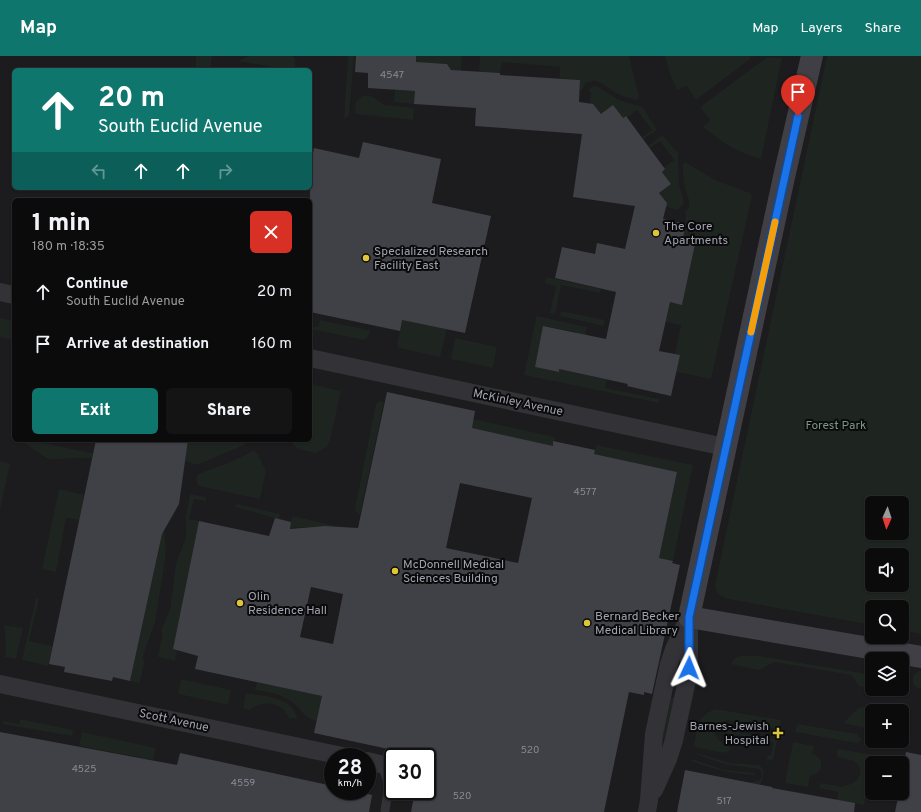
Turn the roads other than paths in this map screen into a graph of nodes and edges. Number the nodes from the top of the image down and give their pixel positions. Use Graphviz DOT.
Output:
graph roads {
  1 [pos="812,56"];
  2 [pos="0,292"];
  3 [pos="12,295"];
  4 [pos="312,358"];
  5 [pos="725,447"];
  6 [pos="689,617"];
  7 [pos="921,657"];
  8 [pos="0,684"];
  9 [pos="324,752"];
  10 [pos="376,764"];
  11 [pos="648,806"];
  12 [pos="385,810"];
  1 -- 5 [label="street"];
  2 -- 3 [label="street"];
  4 -- 5 [label="street, McKinley Avenue"];
  5 -- 6 [label="street"];
  6 -- 7 [label="street"];
  6 -- 11 [label="street"];
  8 -- 9 [label="street, Scott Avenue"];
  10 -- 12 [label="lane"];
}
